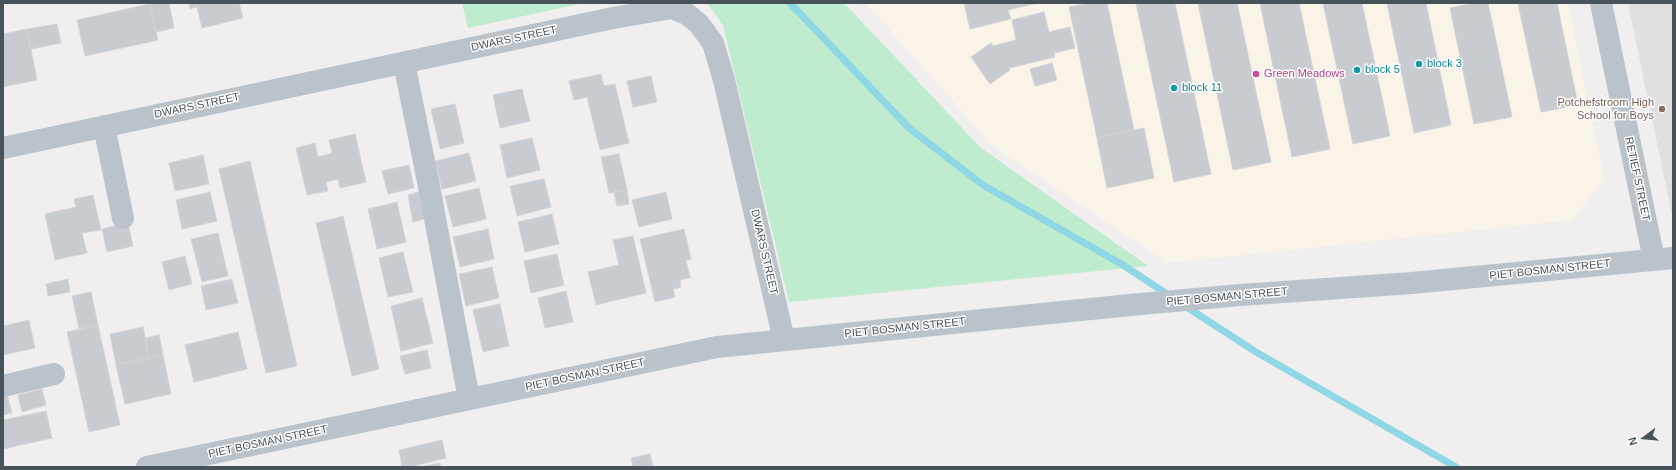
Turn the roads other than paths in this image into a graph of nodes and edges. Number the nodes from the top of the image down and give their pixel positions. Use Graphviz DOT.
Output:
graph roads {
  1 [pos="1601,3"];
  2 [pos="404,63"];
  3 [pos="104,126"];
  4 [pos="3,148"];
  5 [pos="123,218"];
  6 [pos="1664,259"];
  7 [pos="784,340"];
  8 [pos="54,374"];
  9 [pos="3,386"];
  10 [pos="469,399"];
  11 [pos="147,467"];
  1 -- 6 [label="street, RETIEF STREET"];
  2 -- 3 [label="street, DWARS STREET"];
  2 -- 7 [label="street, DWARS STREET"];
  2 -- 10 [label="street"];
  3 -- 4 [label="street, DWARS STREET"];
  3 -- 5 [label="street"];
  6 -- 7 [label="street, PIET BOSMAN STREET"];
  7 -- 10 [label="street, PIET BOSMAN STREET"];
  8 -- 9 [label="street"];
  10 -- 11 [label="street, PIET BOSMAN STREET"];
}
